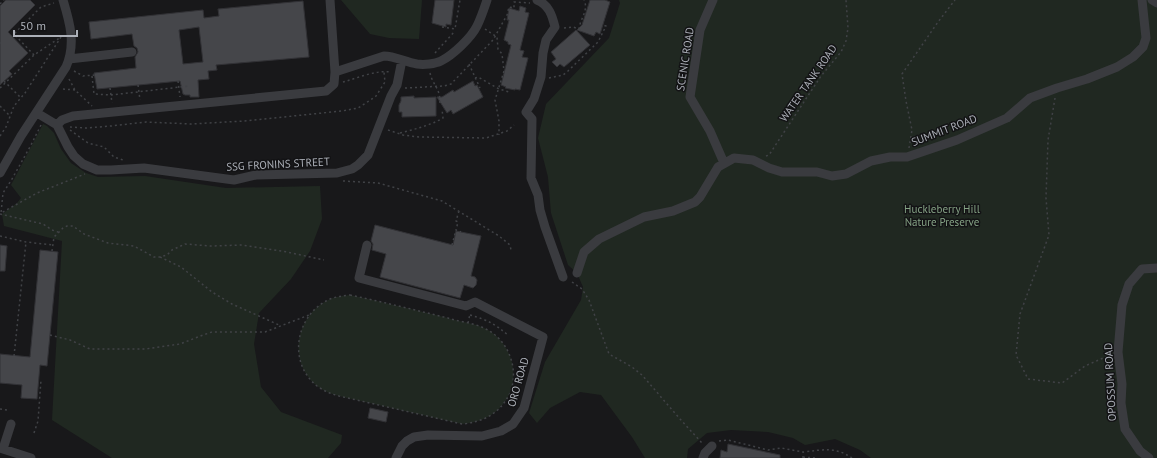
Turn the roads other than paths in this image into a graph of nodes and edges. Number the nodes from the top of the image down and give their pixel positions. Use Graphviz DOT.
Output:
graph roads {
  1 [pos="330,0"];
  2 [pos="486,0"];
  3 [pos="713,0"];
  4 [pos="1142,0"];
  5 [pos="1152,0"];
  6 [pos="59,1"];
  7 [pos="534,1"];
  8 [pos="1157,3"];
  9 [pos="132,52"];
  10 [pos="69,59"];
  11 [pos="402,60"];
  12 [pos="335,72"];
  13 [pos="37,113"];
  14 [pos="57,126"];
  15 [pos="724,163"];
  16 [pos="0,173"];
  17 [pos="367,245"];
  18 [pos="1157,268"];
  19 [pos="577,273"];
  20 [pos="567,280"];
  21 [pos="11,424"];
  22 [pos="711,445"];
  23 [pos="1,449"];
  24 [pos="31,458"];
  25 [pos="396,458"];
  26 [pos="703,458"];
  27 [pos="1149,458"];
  1 -- 12 [label="street"];
  2 -- 11 [label="street"];
  3 -- 15 [label="street, SCENIC ROAD"];
  4 -- 15 [label="street, SUMMIT ROAD"];
  5 -- 8 [label="street"];
  6 -- 10 [label="street"];
  7 -- 20 [label="street"];
  9 -- 10 [label="street"];
  10 -- 13 [label="street"];
  11 -- 12 [label="street"];
  11 -- 14 [label="street, SSG FRONINS STREET"];
  12 -- 14 [label="street"];
  13 -- 14 [label="street, SSG FRONINS STREET"];
  13 -- 16 [label="street"];
  15 -- 19 [label="street"];
  17 -- 25 [label="street, ORO ROAD"];
  18 -- 27 [label="street, OPOSSUM ROAD"];
  21 -- 23 [label="street"];
  22 -- 26 [label="street"];
  23 -- 24 [label="street"];
}
